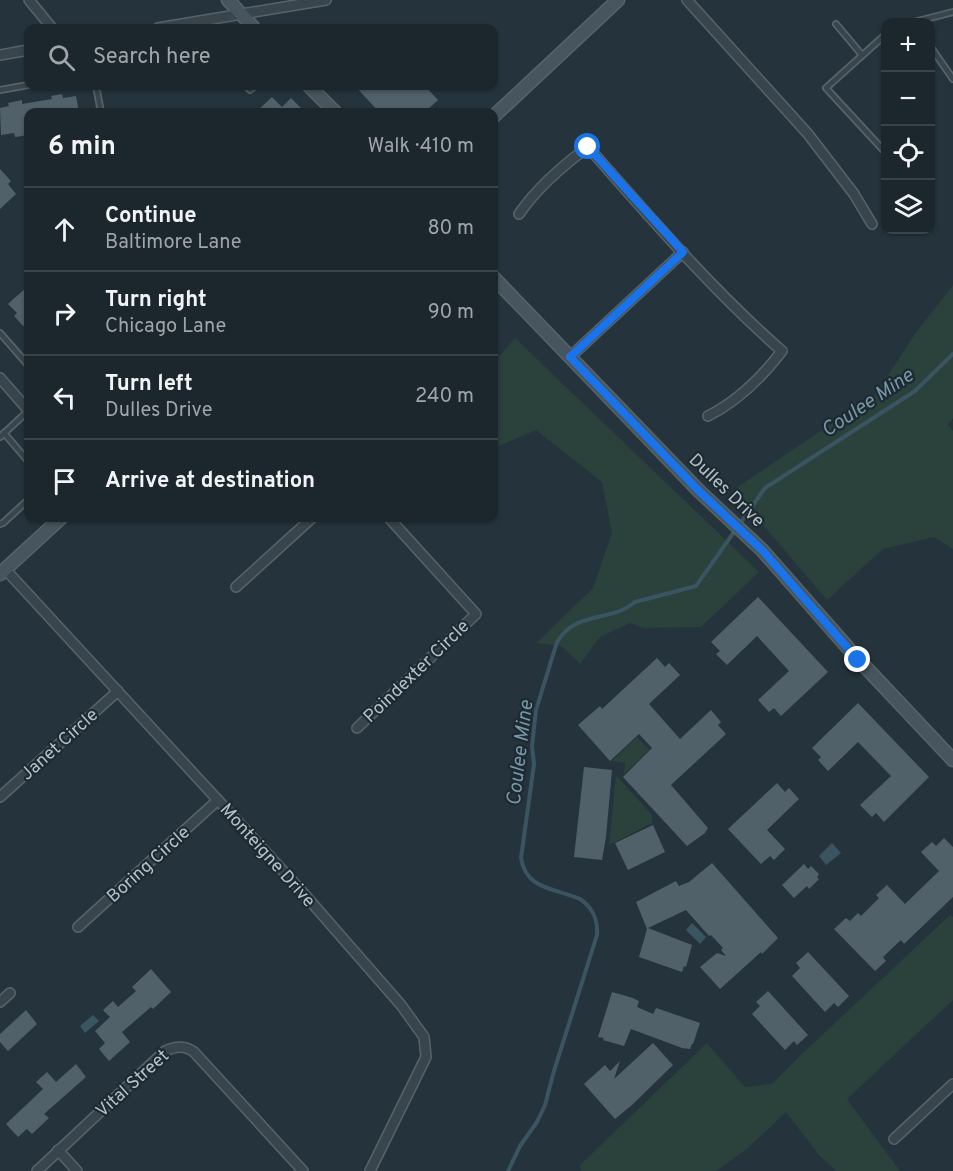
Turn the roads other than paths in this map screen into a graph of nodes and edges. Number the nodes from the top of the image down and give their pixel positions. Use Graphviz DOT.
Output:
graph roads {
  1 [pos="29,0"];
  2 [pos="228,0"];
  3 [pos="326,0"];
  4 [pos="618,0"];
  5 [pos="687,0"];
  6 [pos="953,12"];
  7 [pos="241,14"];
  8 [pos="932,18"];
  9 [pos="49,24"];
  10 [pos="204,24"];
  11 [pos="250,24"];
  12 [pos="836,24"];
  13 [pos="881,38"];
  14 [pos="24,51"];
  15 [pos="935,53"];
  16 [pos="0,55"];
  17 [pos="862,56"];
  18 [pos="953,79"];
  19 [pos="24,86"];
  20 [pos="0,90"];
  21 [pos="97,90"];
  22 [pos="313,90"];
  23 [pos="100,108"];
  24 [pos="331,108"];
  25 [pos="498,112"];
  26 [pos="881,149"];
  27 [pos="519,214"];
  28 [pos="872,224"];
  29 [pos="683,252"];
  30 [pos="498,282"];
  31 [pos="0,333"];
  32 [pos="570,357"];
  33 [pos="24,360"];
  34 [pos="0,378"];
  35 [pos="24,405"];
  36 [pos="24,414"];
  37 [pos="708,416"];
  38 [pos="2,435"];
  39 [pos="24,457"];
  40 [pos="24,504"];
  41 [pos="57,522"];
  42 [pos="308,522"];
  43 [pos="393,522"];
  44 [pos="0,524"];
  45 [pos="3,572"];
  46 [pos="236,587"];
  47 [pos="118,691"];
  48 [pos="357,728"];
  49 [pos="953,760"];
  50 [pos="0,797"];
  51 [pos="218,800"];
  52 [pos="78,927"];
  53 [pos="10,993"];
  54 [pos="0,1002"];
  55 [pos="953,1084"];
  56 [pos="894,1139"];
  57 [pos="58,1150"];
  58 [pos="37,1171"];
  59 [pos="77,1171"];
  60 [pos="303,1171"];
  61 [pos="370,1171"];
  1 -- 9 [label="street"];
  2 -- 7 [label="street"];
  3 -- 7 [label="street"];
  4 -- 25 [label="street"];
  5 -- 28 [label="street"];
  6 -- 8 [label="lane"];
  7 -- 10 [label="street"];
  7 -- 11 [label="street"];
  12 -- 17 [label="lane"];
  13 -- 17 [label="lane"];
  14 -- 16 [label="street"];
  15 -- 18 [label="lane"];
  17 -- 26 [label="lane"];
  19 -- 20 [label="lane"];
  21 -- 23 [label="lane"];
  22 -- 24 [label="street"];
  27 -- 29 [label="street"];
  29 -- 32 [label="street"];
  29 -- 37 [label="street"];
  30 -- 32 [label="street, Dulles Drive"];
  31 -- 33 [label="lane"];
  32 -- 49 [label="street, Dulles Drive"];
  34 -- 35 [label="street"];
  36 -- 38 [label="lane"];
  38 -- 39 [label="lane"];
  40 -- 44 [label="lane"];
  41 -- 45 [label="street"];
  42 -- 46 [label="street"];
  43 -- 48 [label="street, Poindexter Circle"];
  45 -- 47 [label="street, Monteigne Drive"];
  47 -- 50 [label="street, Janet Circle"];
  47 -- 51 [label="street, Monteigne Drive"];
  51 -- 52 [label="street, Boring Circle"];
  51 -- 61 [label="street, Monteigne Drive"];
  53 -- 54 [label="street"];
  55 -- 56 [label="street"];
  57 -- 58 [label="street, Vital Street"];
  57 -- 59 [label="street"];
  57 -- 60 [label="street, Vital Street"];
}
